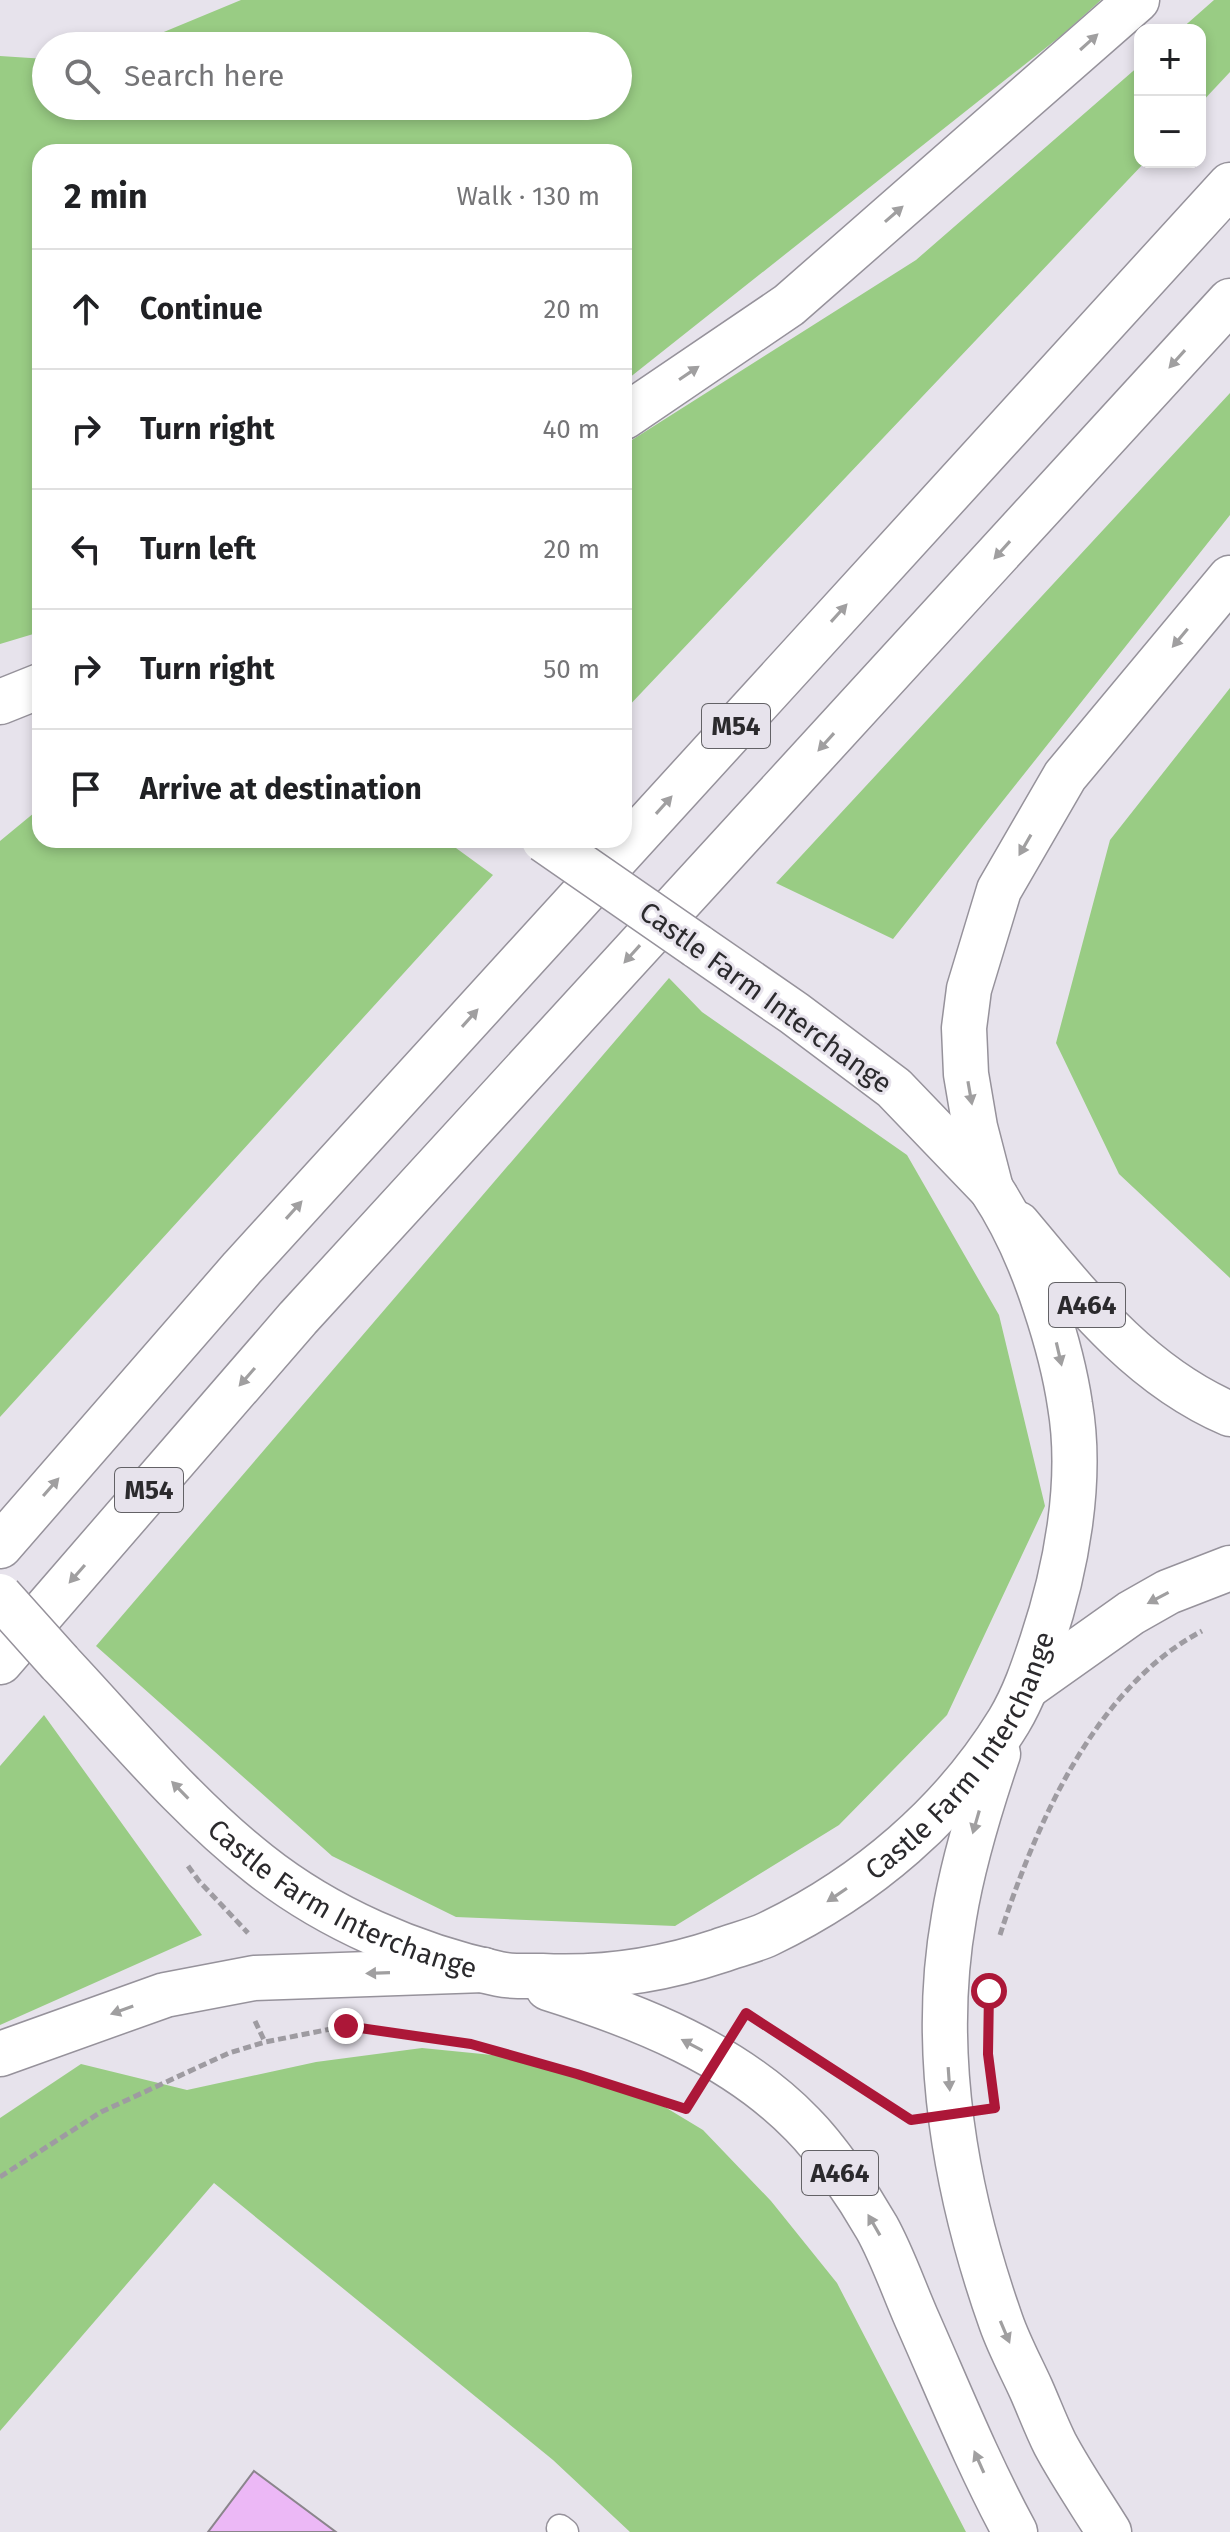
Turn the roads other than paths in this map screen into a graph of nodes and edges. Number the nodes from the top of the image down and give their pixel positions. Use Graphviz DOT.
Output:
graph roads {
  1 [pos="1137,0"];
  2 [pos="1230,185"];
  3 [pos="1230,301"];
  4 [pos="632,412"];
  5 [pos="1230,578"];
  6 [pos="32,689"];
  7 [pos="0,702"];
  8 [pos="632,840"];
  9 [pos="556,848"];
  10 [pos="625,848"];
  11 [pos="996,1196"];
  12 [pos="1230,1414"];
  13 [pos="0,1546"];
  14 [pos="1230,1568"];
  15 [pos="0,1596"];
  16 [pos="0,1662"];
  17 [pos="1018,1703"];
  18 [pos="494,1972"];
  19 [pos="0,2054"];
  20 [pos="1015,2532"];
  21 [pos="1109,2532"];
  4 -- 1 [label="main road, one-way"];
  8 -- 2 [label="main road, M54, one-way"];
  3 -- 16 [label="main road, M54, one-way"];
  5 -- 11 [label="main road, one-way"];
  6 -- 7 [label="main road"];
  9 -- 11 [label="main road, Castle Farm Interchange, bridge"];
  13 -- 10 [label="main road, M54, one-way"];
  11 -- 12 [label="main road, A464"];
  11 -- 17 [label="main road, Castle Farm Interchange, one-way"];
  14 -- 17 [label="main road, one-way"];
  18 -- 15 [label="main road, Castle Farm Interchange, one-way, bridge"];
  17 -- 18 [label="main road, Castle Farm Interchange, one-way"];
  17 -- 21 [label="main road, one-way"];
  18 -- 19 [label="main road, one-way"];
  20 -- 18 [label="main road, A464, one-way"];
}
